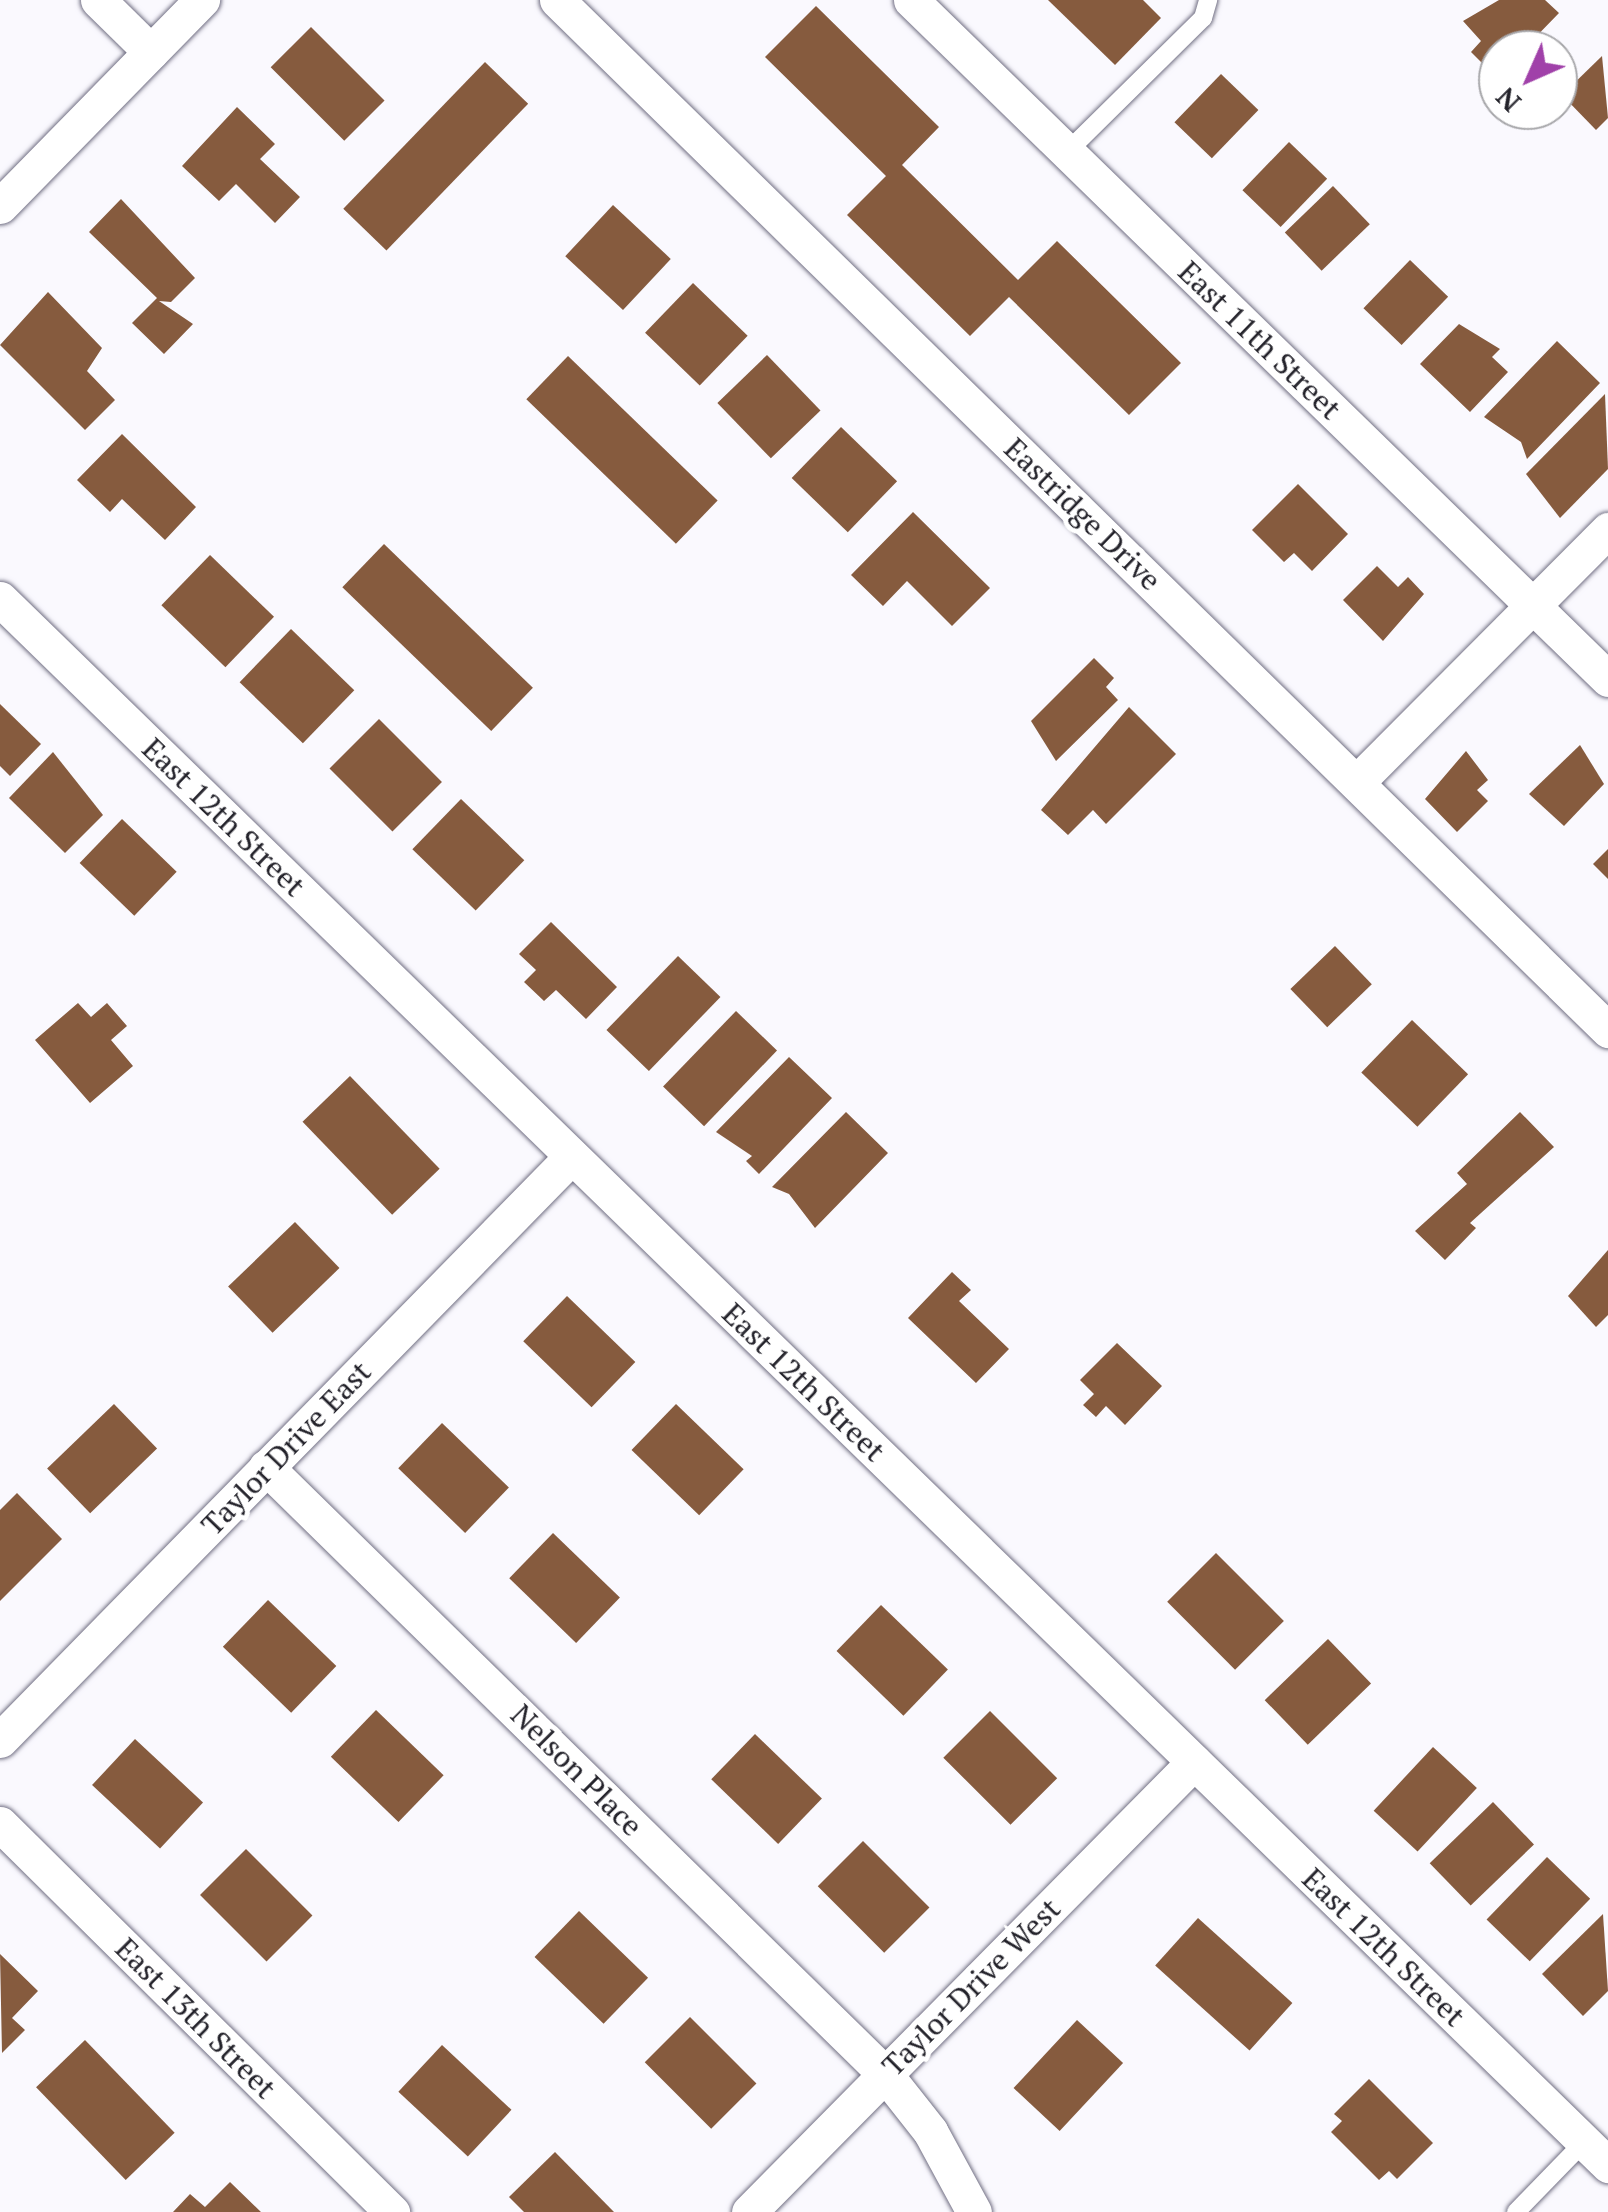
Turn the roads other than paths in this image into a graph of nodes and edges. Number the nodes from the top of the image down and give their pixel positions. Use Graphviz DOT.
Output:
graph roads {
  1 [pos="98,0"];
  2 [pos="202,0"];
  3 [pos="557,0"];
  4 [pos="911,0"];
  5 [pos="1208,0"];
  6 [pos="151,52"];
  7 [pos="1068,152"];
  8 [pos="0,206"];
  9 [pos="1608,530"];
  10 [pos="0,599"];
  11 [pos="1533,606"];
  12 [pos="1608,679"];
  13 [pos="1358,782"];
  14 [pos="1608,1030"];
  15 [pos="572,1156"];
  16 [pos="266,1468"];
  17 [pos="0,1740"];
  18 [pos="1194,1762"];
  19 [pos="0,1824"];
  20 [pos="885,2074"];
  21 [pos="1596,2154"];
  22 [pos="392,2212"];
  23 [pos="749,2212"];
  24 [pos="974,2212"];
  25 [pos="1516,2212"];
  1 -- 6 [label="street"];
  2 -- 6 [label="street"];
  3 -- 13 [label="street, Eastridge Drive"];
  4 -- 7 [label="street, East 11th Street"];
  5 -- 7 [label="lane"];
  6 -- 8 [label="street"];
  7 -- 11 [label="street, East 11th Street"];
  9 -- 11 [label="street"];
  10 -- 15 [label="street, East 12th Street"];
  11 -- 12 [label="street, East 11th Street"];
  11 -- 13 [label="street"];
  13 -- 14 [label="street, Eastridge Drive"];
  15 -- 16 [label="street, Taylor Drive East"];
  15 -- 18 [label="street, East 12th Street"];
  16 -- 17 [label="street, Taylor Drive East"];
  16 -- 20 [label="street, Nelson Place"];
  18 -- 20 [label="street, Taylor Drive West"];
  18 -- 21 [label="street, East 12th Street"];
  19 -- 22 [label="street, East 13th Street"];
  20 -- 23 [label="street, Taylor Drive West"];
  20 -- 24 [label="street, Nelson Place"];
  21 -- 25 [label="lane"];
}
